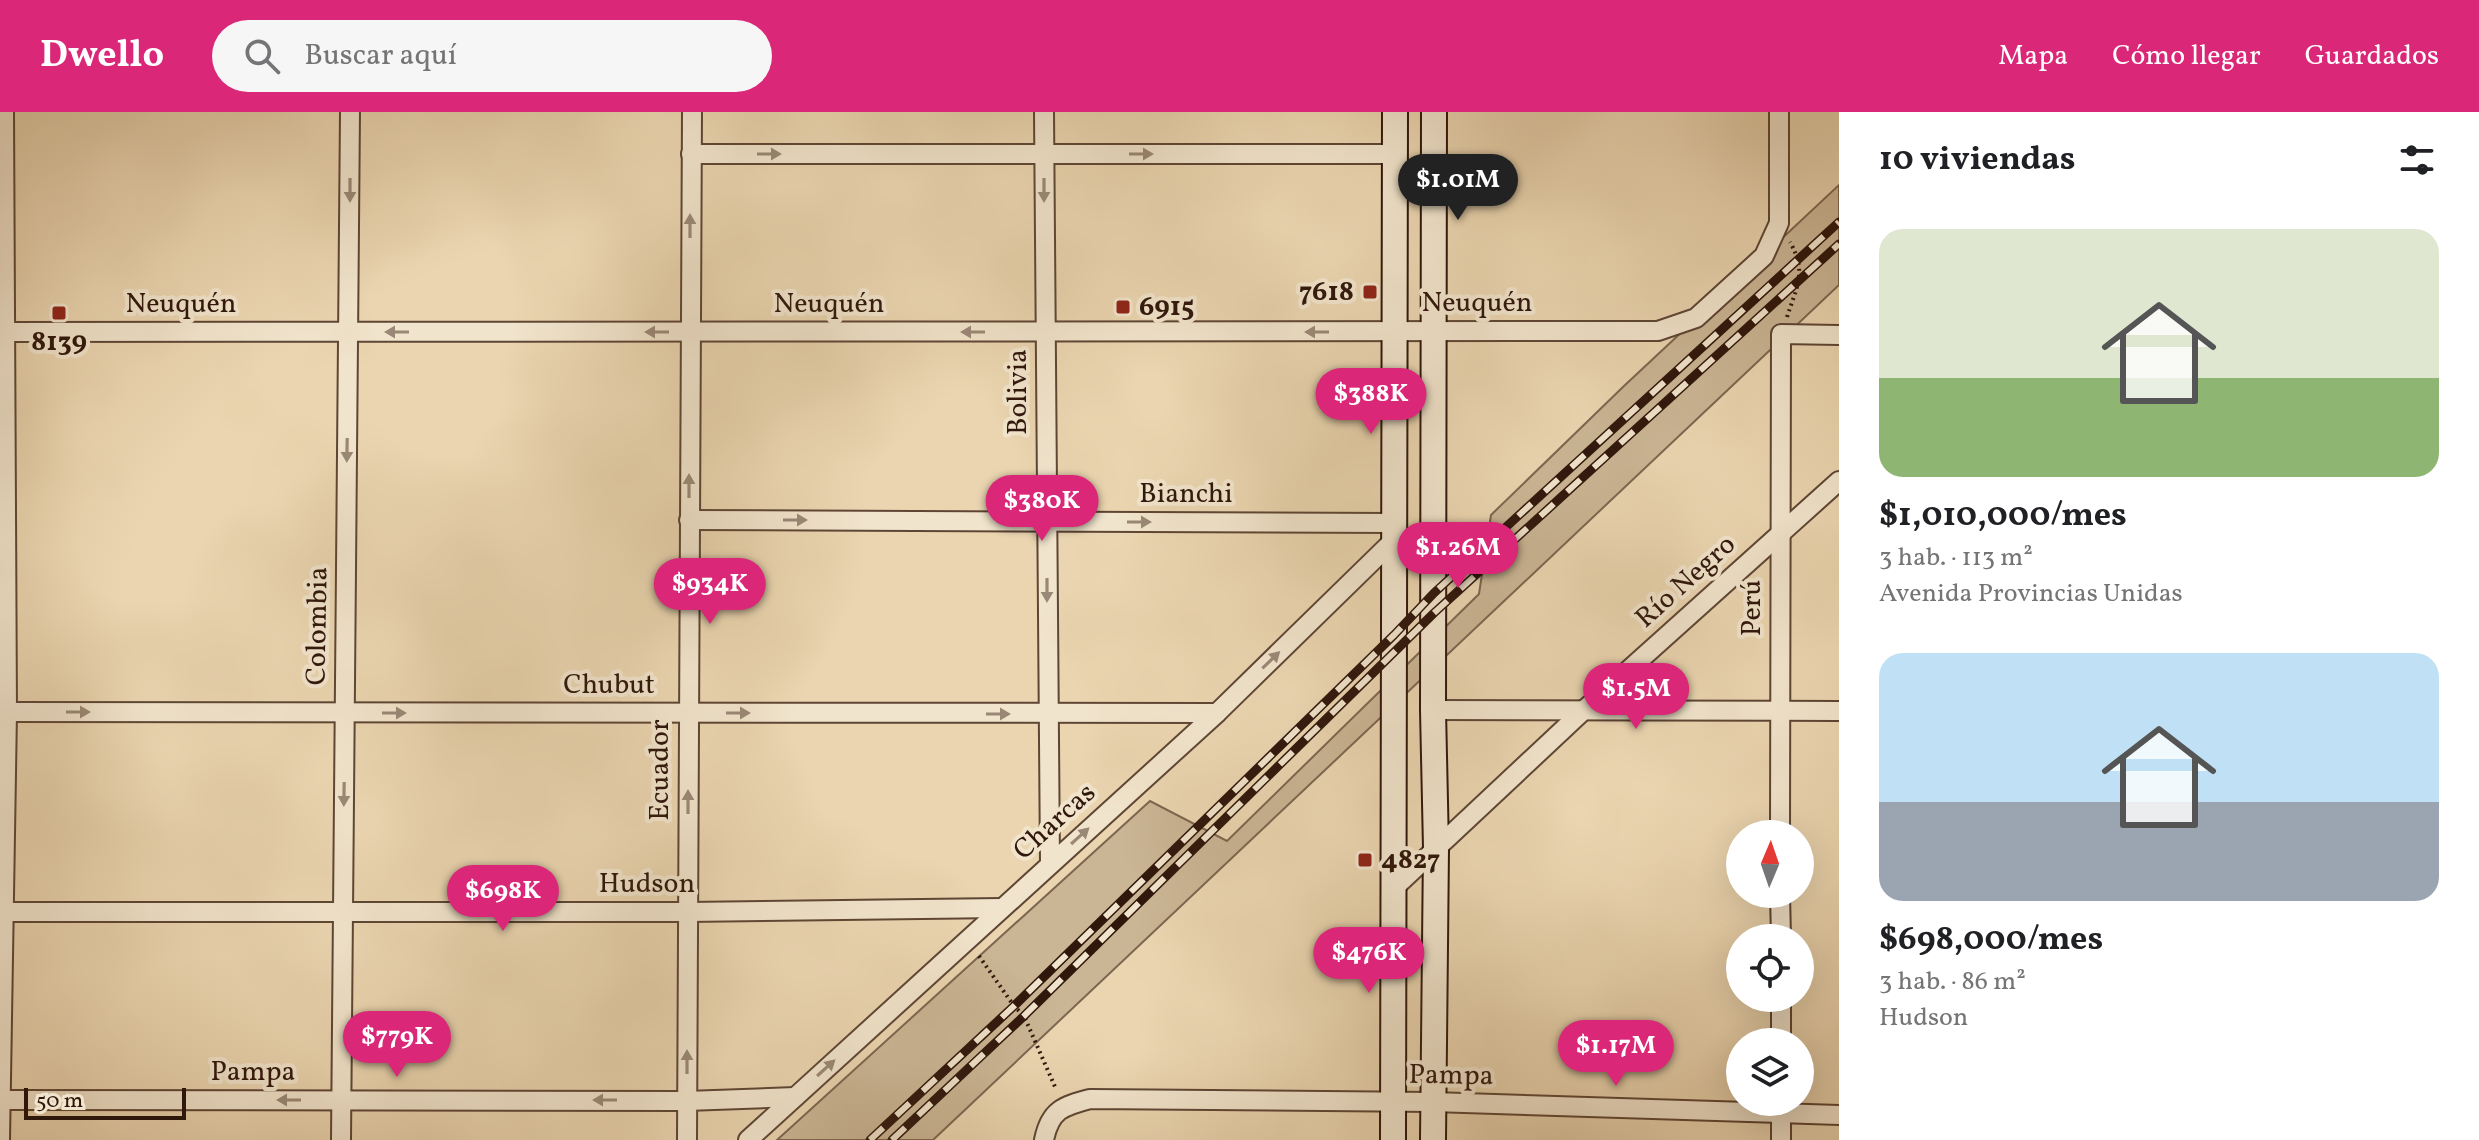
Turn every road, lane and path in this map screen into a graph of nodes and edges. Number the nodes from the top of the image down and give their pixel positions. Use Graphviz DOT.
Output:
graph roads {
  1 [pos="4,112"];
  2 [pos="350,112"];
  3 [pos="692,112"];
  4 [pos="1044,112"];
  5 [pos="1395,112"];
  6 [pos="1434,112"];
  7 [pos="1779,112"];
  8 [pos="691,154"];
  9 [pos="1044,154"];
  10 [pos="1395,154"];
  11 [pos="1779,223"];
  12 [pos="1434,331"];
  13 [pos="3,332"];
  14 [pos="348,332"];
  15 [pos="690,332"];
  16 [pos="1045,332"];
  17 [pos="1395,332"];
  18 [pos="1781,334"];
  19 [pos="1839,335"];
  20 [pos="1839,481"];
  21 [pos="689,520"];
  22 [pos="1047,522"];
  23 [pos="1394,532"];
  24 [pos="1780,536"];
  25 [pos="1433,710"];
  26 [pos="1584,710"];
  27 [pos="1780,711"];
  28 [pos="1839,711"];
  29 [pos="3,712"];
  30 [pos="345,713"];
  31 [pos="688,713"];
  32 [pos="1217,713"];
  33 [pos="1048,714"];
  34 [pos="1780,820"];
  35 [pos="1436,848"];
  36 [pos="1050,864"];
  37 [pos="1394,888"];
  38 [pos="1002,908"];
  39 [pos="4,912"];
  40 [pos="343,912"];
  41 [pos="687,912"];
  42 [pos="967,939"];
  43 [pos="795,1097"];
  44 [pos="1,1100"];
  45 [pos="341,1100"];
  46 [pos="686,1101"];
  47 [pos="1393,1102"];
  48 [pos="1433,1102"];
  49 [pos="1063,1106"];
  50 [pos="1726,1107"];
  51 [pos="1814,1112"];
  52 [pos="1839,1115"];
  53 [pos="1781,1116"];
  54 [pos="0,1140"];
  55 [pos="341,1140"];
  56 [pos="687,1140"];
  57 [pos="748,1140"];
  58 [pos="1044,1140"];
  59 [pos="1393,1140"];
  60 [pos="1433,1140"];
  61 [pos="1781,1140"];
  1 -- 13 [label="street"];
  2 -- 14 [label="street, Colombia, one-way"];
  3 -- 8 [label="street, Ecuador"];
  4 -- 9 [label="street, Bolivia"];
  5 -- 10 [label="main road"];
  6 -- 12 [label="main road"];
  7 -- 11 [label="street"];
  8 -- 9 [label="street, one-way"];
  15 -- 8 [label="street, Ecuador, one-way"];
  9 -- 10 [label="street, one-way"];
  9 -- 16 [label="street, Bolivia, one-way"];
  10 -- 17 [label="main road"];
  11 -- 12 [label="street, Neuquén"];
  11 -- 18 [label="path"];
  12 -- 17 [label="street, Neuquén"];
  12 -- 25 [label="main road"];
  13 -- 14 [label="street, Neuquén"];
  13 -- 29 [label="street"];
  15 -- 14 [label="street, Neuquén, one-way"];
  14 -- 30 [label="street, Colombia, one-way"];
  16 -- 15 [label="street, Neuquén, one-way"];
  21 -- 15 [label="street, Ecuador, one-way"];
  17 -- 16 [label="street, Neuquén, one-way"];
  16 -- 22 [label="street, Bolivia"];
  17 -- 23 [label="main road"];
  18 -- 19 [label="street"];
  18 -- 24 [label="street, Perú"];
  20 -- 24 [label="street, Río Negro"];
  21 -- 22 [label="street, Bianchi, one-way"];
  21 -- 31 [label="street, Ecuador"];
  22 -- 23 [label="street, Bianchi, one-way"];
  22 -- 33 [label="street, Bolivia, one-way"];
  32 -- 23 [label="street, Charcas, one-way"];
  23 -- 37 [label="main road"];
  24 -- 26 [label="street, Río Negro"];
  24 -- 27 [label="street, Perú"];
  25 -- 26 [label="street"];
  25 -- 35 [label="main road"];
  26 -- 27 [label="street"];
  26 -- 35 [label="street, Río Negro"];
  27 -- 28 [label="street"];
  27 -- 34 [label="street, Perú"];
  29 -- 30 [label="street, Chubut, one-way"];
  29 -- 39 [label="street"];
  30 -- 31 [label="street, Chubut, one-way"];
  30 -- 40 [label="street, Colombia, one-way"];
  31 -- 33 [label="street, Chubut, one-way"];
  41 -- 31 [label="street, Ecuador, one-way"];
  32 -- 33 [label="street, Chubut"];
  36 -- 32 [label="street, Charcas, one-way"];
  33 -- 36 [label="street, Bolivia"];
  35 -- 37 [label="street, Río Negro"];
  35 -- 48 [label="main road"];
  36 -- 38 [label="street, Charcas"];
  37 -- 47 [label="main road"];
  38 -- 41 [label="street, Hudson"];
  38 -- 42 [label="street, Charcas"];
  39 -- 40 [label="street, Hudson"];
  39 -- 44 [label="street"];
  40 -- 41 [label="street, Hudson"];
  40 -- 45 [label="street, Colombia"];
  46 -- 41 [label="street, Ecuador, one-way"];
  43 -- 42 [label="street, Charcas, one-way"];
  42 -- 49 [label="path"];
  43 -- 46 [label="street, Pampa"];
  43 -- 57 [label="street, Charcas"];
  45 -- 44 [label="street, Pampa, one-way"];
  44 -- 54 [label="street"];
  46 -- 45 [label="street, Pampa, one-way"];
  45 -- 55 [label="street, Colombia"];
  46 -- 56 [label="street, Ecuador"];
  47 -- 48 [label="street, Pampa"];
  47 -- 49 [label="street, Pampa"];
  47 -- 59 [label="main road"];
  48 -- 50 [label="street, Pampa"];
  48 -- 60 [label="main road"];
  49 -- 58 [label="street"];
  51 -- 52 [label="street, Pampa"];
  53 -- 61 [label="street"];
}
